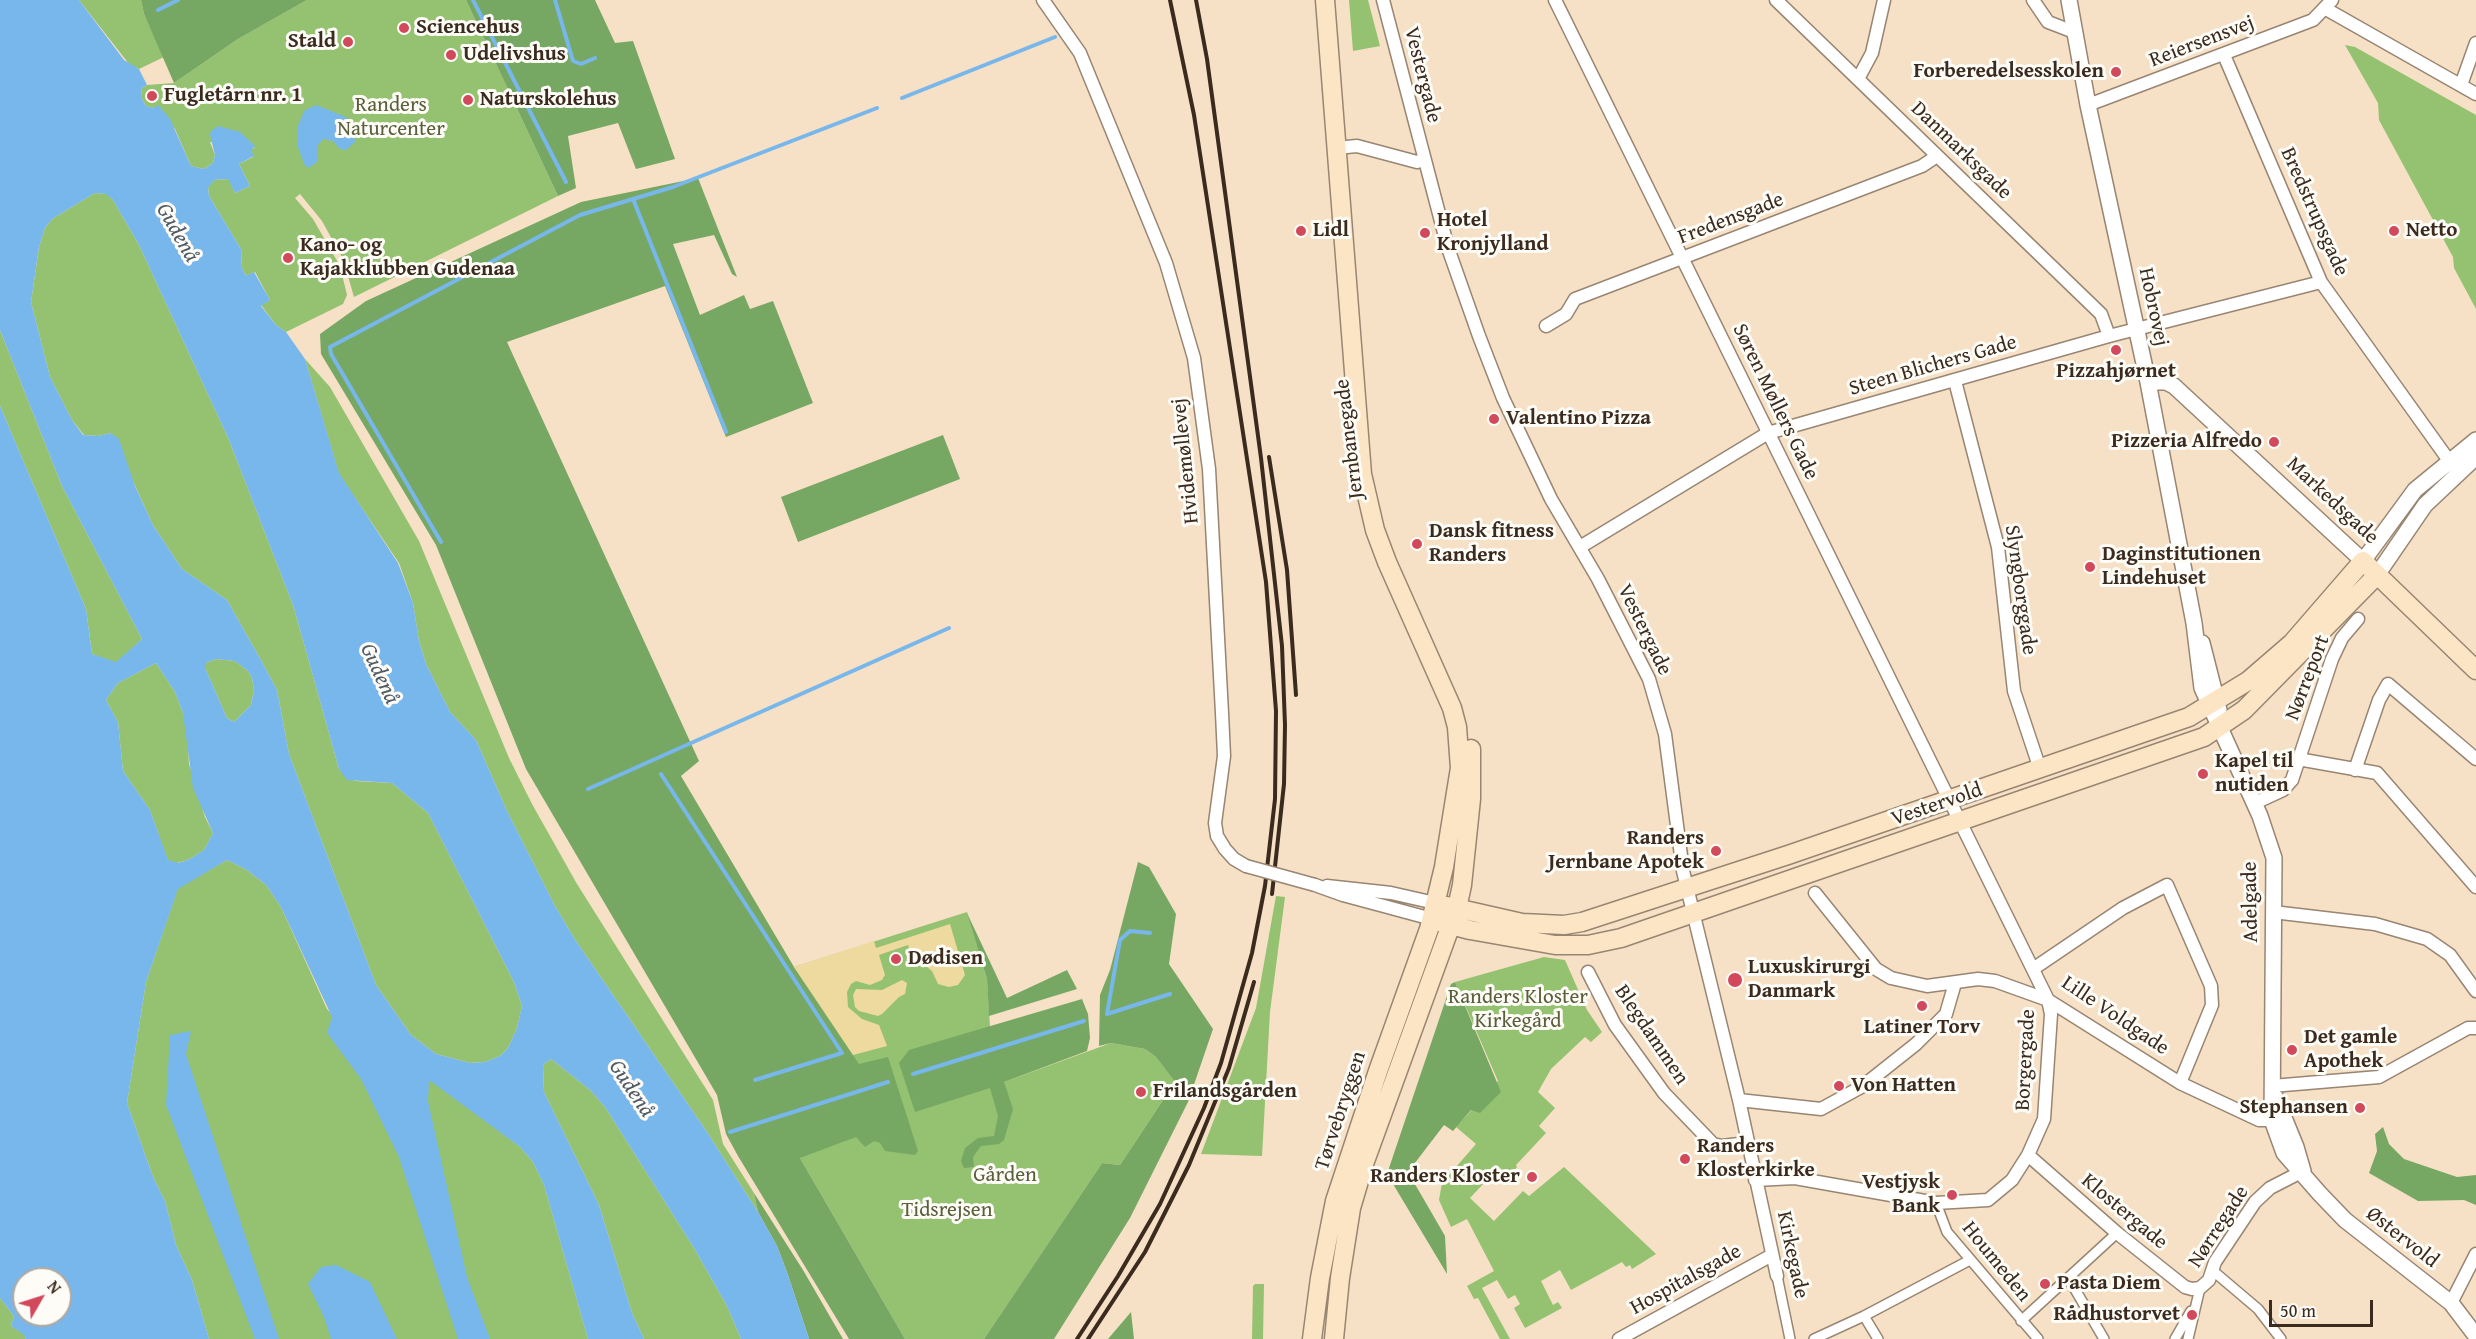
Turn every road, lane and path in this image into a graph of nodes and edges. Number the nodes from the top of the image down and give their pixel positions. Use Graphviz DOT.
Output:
graph roads {
  1 [pos="1043,0"];
  2 [pos="1325,0"];
  3 [pos="1337,0"];
  4 [pos="1383,0"];
  5 [pos="1554,0"];
  6 [pos="1776,0"];
  7 [pos="1884,0"];
  8 [pos="2032,0"];
  9 [pos="2069,0"];
  10 [pos="2329,4"];
  11 [pos="2074,32"];
  12 [pos="2476,43"];
  13 [pos="2224,55"];
  14 [pos="1858,79"];
  15 [pos="2461,85"];
  16 [pos="2476,94"];
  17 [pos="2088,105"];
  18 [pos="1342,148"];
  19 [pos="1937,156"];
  20 [pos="1424,160"];
  21 [pos="1684,258"];
  22 [pos="2321,282"];
  23 [pos="1546,326"];
  24 [pos="2136,329"];
  25 [pos="2109,336"];
  26 [pos="1955,381"];
  27 [pos="2148,382"];
  28 [pos="1768,433"];
  29 [pos="2476,440"];
  30 [pos="2476,457"];
  31 [pos="2450,462"];
  32 [pos="1580,547"];
  33 [pos="2363,561"];
  34 [pos="2377,575"];
  35 [pos="2358,619"];
  36 [pos="2476,670"];
  37 [pos="2213,704"];
  38 [pos="2222,728"];
  39 [pos="2298,759"];
  40 [pos="2476,759"];
  41 [pos="2040,769"];
  42 [pos="2355,770"];
  43 [pos="1949,800"];
  44 [pos="2255,803"];
  45 [pos="1959,821"];
  46 [pos="2476,887"];
  47 [pos="1688,888"];
  48 [pos="1815,892"];
  49 [pos="1457,908"];
  50 [pos="1433,911"];
  51 [pos="2273,912"];
  52 [pos="1694,914"];
  53 [pos="1452,926"];
  54 [pos="2033,969"];
  55 [pos="1588,972"];
  56 [pos="1955,983"];
  57 [pos="2476,991"];
  58 [pos="2048,1000"];
  59 [pos="2476,1028"];
  60 [pos="2180,1083"];
  61 [pos="2272,1086"];
  62 [pos="1739,1100"];
  63 [pos="2278,1119"];
  64 [pos="1747,1143"];
  65 [pos="2028,1155"];
  66 [pos="2302,1171"];
  67 [pos="1755,1180"];
  68 [pos="1936,1203"];
  69 [pos="2117,1233"];
  70 [pos="2476,1254"];
  71 [pos="1772,1255"];
  72 [pos="1970,1260"];
  73 [pos="2212,1269"];
  74 [pos="1777,1276"];
  75 [pos="2069,1280"];
  76 [pos="2200,1288"];
  77 [pos="2195,1304"];
  78 [pos="2451,1304"];
  79 [pos="1864,1316"];
  80 [pos="2021,1321"];
  81 [pos="2476,1336"];
  82 [pos="1625,1338"];
  83 [pos="1312,1339"];
  84 [pos="1334,1339"];
  85 [pos="1790,1339"];
  86 [pos="1814,1339"];
  87 [pos="1878,1339"];
  88 [pos="2038,1339"];
  89 [pos="2104,1339"];
  90 [pos="2175,1339"];
  91 [pos="2188,1339"];
  92 [pos="2281,1339"];
  1 -- 50 [label="street, Hvidemøllevej, bridge"];
  2 -- 18 [label="main road, Jernbanegade"];
  3 -- 18 [label="main road, Jernbanegade"];
  4 -- 20 [label="street, Vestergade"];
  5 -- 21 [label="street, Søren Møllers Gade"];
  6 -- 14 [label="street, Danmarksgade"];
  7 -- 14 [label="street"];
  8 -- 11 [label="street"];
  9 -- 11 [label="street, Hobrovej"];
  10 -- 13 [label="street, Reiersensvej"];
  10 -- 15 [label="street"];
  11 -- 17 [label="street, Hobrovej"];
  12 -- 15 [label="street"];
  13 -- 17 [label="street, Reiersensvej"];
  13 -- 22 [label="street, Bredstrupsgade"];
  14 -- 19 [label="street, Danmarksgade"];
  15 -- 16 [label="street"];
  17 -- 24 [label="street, Hobrovej"];
  18 -- 20 [label="street"];
  18 -- 49 [label="main road, Jernbanegade"];
  18 -- 50 [label="main road, Jernbanegade"];
  19 -- 21 [label="street, Fredensgade"];
  19 -- 25 [label="street, Danmarksgade"];
  20 -- 32 [label="street, Vestergade"];
  21 -- 23 [label="street, Fredensgade"];
  21 -- 28 [label="street, Søren Møllers Gade"];
  22 -- 24 [label="street, Steen Blichers Gade"];
  22 -- 31 [label="street, Bredstrupsgade"];
  24 -- 25 [label="street, Steen Blichers Gade"];
  24 -- 27 [label="street, Hobrovej"];
  25 -- 26 [label="street, Steen Blichers Gade"];
  26 -- 28 [label="street, Steen Blichers Gade"];
  26 -- 41 [label="street, Slyngborggade"];
  27 -- 33 [label="street, Markedsgade"];
  27 -- 37 [label="street, Hobrovej"];
  28 -- 32 [label="street, Steen Blichers Gade"];
  28 -- 43 [label="street, Søren Møllers Gade"];
  29 -- 31 [label="street"];
  30 -- 34 [label="street"];
  31 -- 33 [label="street"];
  32 -- 47 [label="street, Vestergade"];
  33 -- 34 [label="main road, Markedsgade"];
  33 -- 37 [label="main road, Vestervold"];
  34 -- 36 [label="main road, Markedsgade"];
  34 -- 38 [label="main road, Vestervold"];
  35 -- 39 [label="street, Nørreport"];
  37 -- 38 [label="street, Hobrovej"];
  37 -- 41 [label="main road, Vestervold"];
  38 -- 44 [label="street, Adelgade"];
  38 -- 45 [label="main road, Vestervold"];
  39 -- 42 [label="street"];
  39 -- 44 [label="street, Nørreport"];
  40 -- 42 [label="street"];
  41 -- 43 [label="main road, Vestervold"];
  42 -- 46 [label="street"];
  43 -- 45 [label="street, Søren Møllers Gade"];
  43 -- 47 [label="main road, Vestervold"];
  44 -- 51 [label="street, Adelgade"];
  45 -- 52 [label="main road, Vestervold"];
  45 -- 54 [label="street, Lille Voldgade"];
  47 -- 49 [label="main road, Vestervold"];
  47 -- 52 [label="street, Vestergade"];
  48 -- 56 [label="street"];
  49 -- 50 [label="main road, Vestervold"];
  49 -- 53 [label="main road, Jernbanegade"];
  50 -- 53 [label="main road, Vestervold"];
  50 -- 83 [label="main road, Tørvebryggen"];
  51 -- 57 [label="street"];
  51 -- 61 [label="street, Adelgade"];
  52 -- 53 [label="main road, Vestervold"];
  52 -- 62 [label="street, Vestergade"];
  53 -- 84 [label="main road, Tørvebryggen"];
  54 -- 58 [label="street, Lille Voldgade"];
  54 -- 60 [label="street"];
  55 -- 64 [label="street, Blegdammen"];
  56 -- 58 [label="street"];
  56 -- 62 [label="street"];
  58 -- 60 [label="street, Lille Voldgade"];
  58 -- 65 [label="street, Borgergade"];
  59 -- 61 [label="street"];
  60 -- 63 [label="street, Lille Voldgade"];
  61 -- 63 [label="street, Adelgade"];
  62 -- 64 [label="street, Vestergade"];
  63 -- 66 [label="street, Østervold"];
  64 -- 67 [label="street, Kirkegade"];
  65 -- 68 [label="street, Borgergade"];
  65 -- 69 [label="street, Klostergade"];
  66 -- 73 [label="street, Nørregade"];
  66 -- 78 [label="street, Østervold"];
  67 -- 68 [label="street, Borgergade"];
  67 -- 71 [label="street, Kirkegade"];
  68 -- 72 [label="street, Houmeden"];
  69 -- 75 [label="street"];
  69 -- 76 [label="street, Klostergade"];
  70 -- 78 [label="street"];
  71 -- 74 [label="street, Kirkegade"];
  71 -- 82 [label="street, Hospitalsgade"];
  72 -- 79 [label="street"];
  72 -- 80 [label="street, Houmeden"];
  73 -- 76 [label="street, Nørregade"];
  73 -- 92 [label="street"];
  74 -- 85 [label="street, Kirkegade"];
  75 -- 80 [label="street"];
  75 -- 89 [label="street"];
  76 -- 77 [label="street"];
  77 -- 90 [label="street"];
  77 -- 91 [label="street"];
  78 -- 81 [label="street, Østervold"];
  79 -- 86 [label="street"];
  79 -- 87 [label="street"];
  80 -- 88 [label="street, Houmeden"];
}
